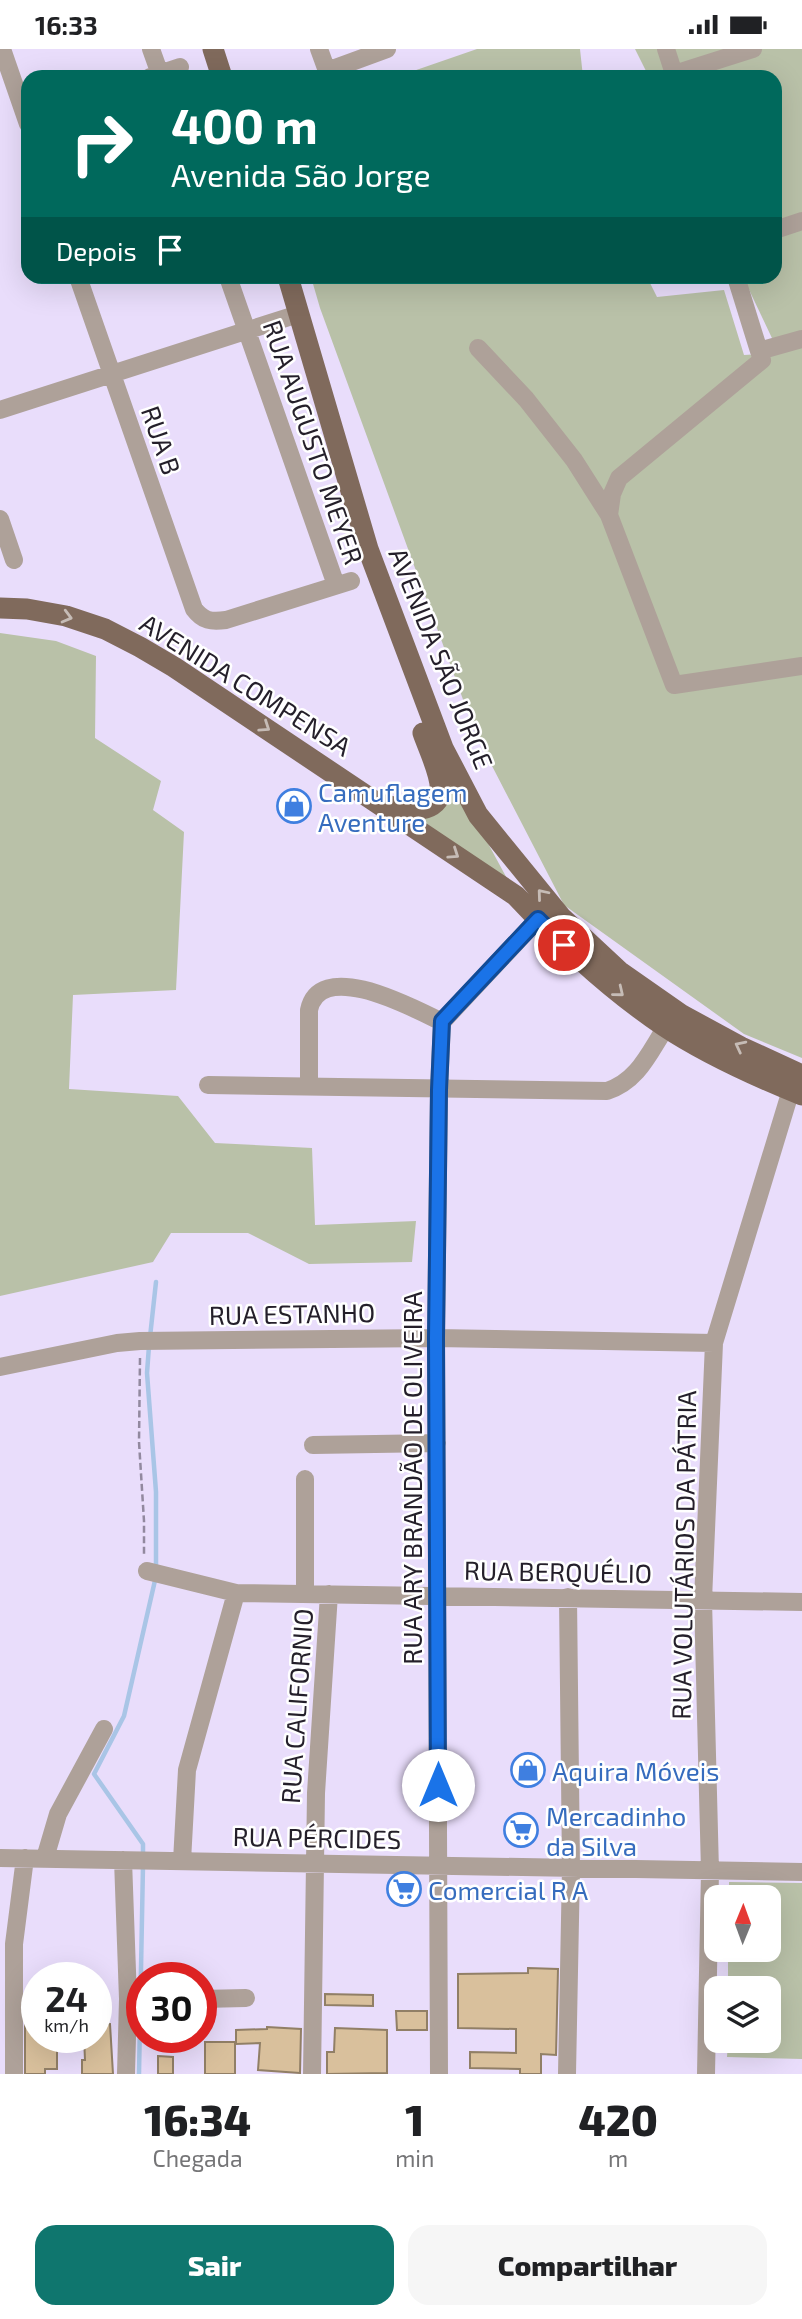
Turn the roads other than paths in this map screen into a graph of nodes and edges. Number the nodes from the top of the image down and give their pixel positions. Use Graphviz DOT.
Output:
graph roads {
  1 [pos="2,49"];
  2 [pos="151,49"];
  3 [pos="213,49"];
  4 [pos="320,49"];
  5 [pos="387,49"];
  6 [pos="666,49"];
  7 [pos="753,49"];
  8 [pos="728,53"];
  9 [pos="180,67"];
  10 [pos="156,70"];
  11 [pos="172,70"];
  12 [pos="220,70"];
  13 [pos="327,70"];
  14 [pos="330,70"];
  15 [pos="672,70"];
  16 [pos="686,70"];
  17 [pos="21,103"];
  18 [pos="802,221"];
  19 [pos="782,228"];
  20 [pos="80,284"];
  21 [pos="230,284"];
  22 [pos="282,284"];
  23 [pos="290,284"];
  24 [pos="738,284"];
  25 [pos="289,317"];
  26 [pos="247,331"];
  27 [pos="802,339"];
  28 [pos="478,348"];
  29 [pos="760,351"];
  30 [pos="111,374"];
  31 [pos="0,410"];
  32 [pos="574,460"];
  33 [pos="619,478"];
  34 [pos="609,515"];
  35 [pos="0,519"];
  36 [pos="14,560"];
  37 [pos="0,608"];
  38 [pos="201,618"];
  39 [pos="802,666"];
  40 [pos="377,802"];
  41 [pos="538,919"];
  42 [pos="442,1021"];
  43 [pos="666,1027"];
  44 [pos="208,1085"];
  45 [pos="309,1086"];
  46 [pos="798,1087"];
  47 [pos="439,1090"];
  48 [pos="436,1338"];
  49 [pos="714,1343"];
  50 [pos="0,1367"];
  51 [pos="437,1443"];
  52 [pos="313,1445"];
  53 [pos="305,1479"];
  54 [pos="147,1571"];
  55 [pos="236,1593"];
  56 [pos="305,1594"];
  57 [pos="329,1594"];
  58 [pos="438,1596"];
  59 [pos="568,1597"];
  60 [pos="703,1600"];
  61 [pos="802,1602"];
  62 [pos="104,1729"];
  63 [pos="0,1858"];
  64 [pos="25,1858"];
  65 [pos="45,1859"];
  66 [pos="123,1860"];
  67 [pos="182,1861"];
  68 [pos="314,1863"];
  69 [pos="439,1866"];
  70 [pos="571,1868"];
  71 [pos="710,1871"];
  72 [pos="802,1873"];
  73 [pos="132,1962"];
  74 [pos="246,1998"];
  75 [pos="217,1999"];
  76 [pos="129,2053"];
  77 [pos="14,2074"];
  78 [pos="126,2074"];
  79 [pos="312,2074"];
  80 [pos="439,2074"];
  81 [pos="567,2074"];
  82 [pos="706,2074"];
  1 -- 17 [label="street"];
  2 -- 10 [label="street"];
  3 -- 12 [label="main road"];
  4 -- 13 [label="street"];
  5 -- 14 [label="street"];
  6 -- 15 [label="street"];
  7 -- 8 [label="street"];
  8 -- 16 [label="street"];
  9 -- 11 [label="street"];
  18 -- 19 [label="street"];
  20 -- 30 [label="street, RUA B"];
  21 -- 26 [label="street, RUA AUGUSTO MEYER"];
  22 -- 25 [label="main road"];
  46 -- 23 [label="main road, AVENIDA SÃO JORGE, one-way"];
  24 -- 29 [label="street"];
  25 -- 26 [label="street"];
  25 -- 40 [label="main road"];
  26 -- 30 [label="street"];
  26 -- 38 [label="street, RUA AUGUSTO MEYER"];
  27 -- 29 [label="street"];
  28 -- 32 [label="street"];
  29 -- 33 [label="street"];
  30 -- 31 [label="street"];
  30 -- 38 [label="street, RUA B"];
  32 -- 33 [label="street"];
  32 -- 34 [label="street"];
  33 -- 34 [label="street"];
  34 -- 39 [label="street"];
  35 -- 36 [label="street"];
  37 -- 40 [label="main road, AVENIDA COMPENSA, one-way"];
  40 -- 41 [label="main road, AVENIDA COMPENSA, one-way"];
  41 -- 42 [label="street"];
  41 -- 43 [label="main road, one-way"];
  42 -- 45 [label="street"];
  42 -- 47 [label="street, RUA ARY BRANDÃO DE OLIVEIRA"];
  43 -- 46 [label="main road"];
  43 -- 47 [label="street"];
  44 -- 45 [label="street"];
  45 -- 47 [label="street"];
  46 -- 49 [label="street, RUA VOLUTÁRIOS DA PÁTRIA"];
  47 -- 48 [label="street, RUA ARY BRANDÃO DE OLIVEIRA"];
  48 -- 49 [label="street, RUA ESTANHO"];
  48 -- 50 [label="street, RUA ESTANHO"];
  48 -- 51 [label="street, RUA ARY BRANDÃO DE OLIVEIRA"];
  49 -- 60 [label="street, RUA VOLUTÁRIOS DA PÁTRIA"];
  51 -- 52 [label="street"];
  51 -- 58 [label="street, RUA ARY BRANDÃO DE OLIVEIRA"];
  53 -- 56 [label="street"];
  54 -- 55 [label="street, RUA BERQUÉLIO"];
  55 -- 56 [label="street, RUA BERQUÉLIO"];
  55 -- 67 [label="street"];
  56 -- 57 [label="street, RUA BERQUÉLIO"];
  57 -- 58 [label="street, RUA BERQUÉLIO"];
  57 -- 68 [label="street, RUA CALIFORNIO"];
  58 -- 59 [label="street, RUA BERQUÉLIO"];
  58 -- 69 [label="street, RUA ARY BRANDÃO DE OLIVEIRA"];
  59 -- 60 [label="street, RUA BERQUÉLIO"];
  59 -- 70 [label="street"];
  60 -- 61 [label="street, RUA BERQUÉLIO"];
  60 -- 71 [label="street, RUA VOLUTÁRIOS DA PÁTRIA"];
  62 -- 65 [label="street"];
  63 -- 64 [label="street, RUA PÉRCIDES"];
  64 -- 65 [label="street, RUA PÉRCIDES"];
  64 -- 77 [label="street"];
  65 -- 66 [label="street, RUA PÉRCIDES"];
  66 -- 67 [label="street, RUA PÉRCIDES"];
  66 -- 73 [label="street"];
  67 -- 68 [label="street, RUA PÉRCIDES"];
  68 -- 69 [label="street, RUA PÉRCIDES"];
  68 -- 79 [label="street, RUA CALIFORNIO"];
  69 -- 70 [label="street, RUA PÉRCIDES"];
  69 -- 80 [label="street, RUA ARY BRANDÃO DE OLIVEIRA"];
  70 -- 71 [label="street, RUA PÉRCIDES"];
  70 -- 81 [label="street"];
  71 -- 72 [label="street, RUA PÉRCIDES"];
  71 -- 82 [label="street, RUA VOLUTÁRIOS DA PÁTRIA"];
  74 -- 75 [label="street"];
  76 -- 78 [label="street"];
}
